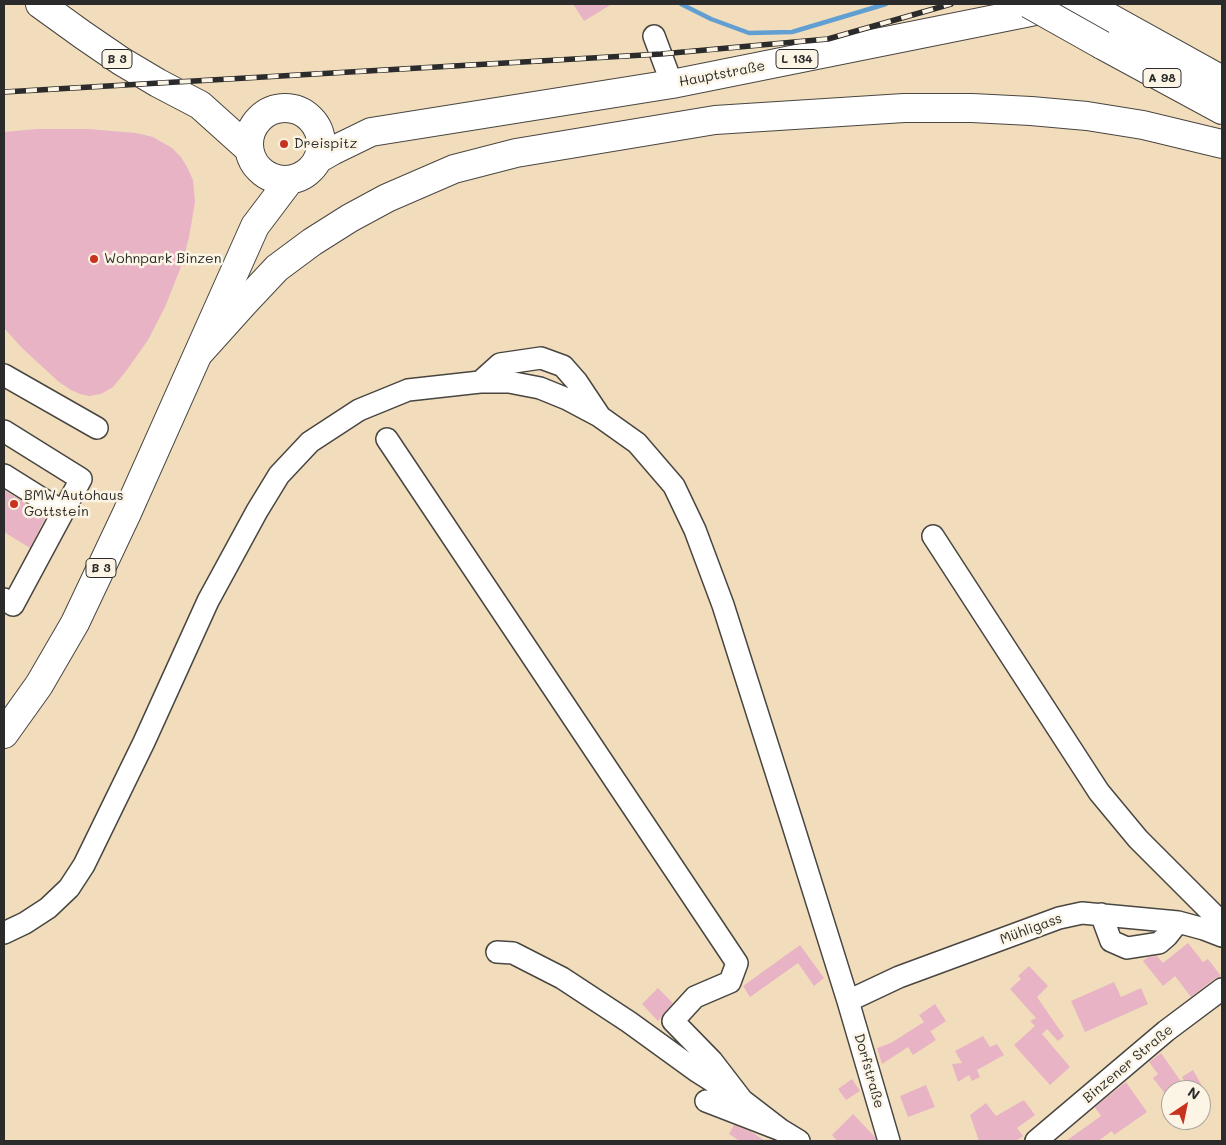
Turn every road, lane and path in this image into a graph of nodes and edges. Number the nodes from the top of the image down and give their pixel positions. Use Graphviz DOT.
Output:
graph roads {
  1 [pos="40,4"];
  2 [pos="1029,4"];
  3 [pos="1070,4"];
  4 [pos="1085,4"];
  5 [pos="654,36"];
  6 [pos="1222,80"];
  7 [pos="672,84"];
  8 [pos="200,105"];
  9 [pos="1222,110"];
  10 [pos="265,114"];
  11 [pos="313,121"];
  12 [pos="371,132"];
  13 [pos="1222,144"];
  14 [pos="254,159"];
  15 [pos="318,159"];
  16 [pos="289,181"];
  17 [pos="255,226"];
  18 [pos="200,352"];
  19 [pos="4,375"];
  20 [pos="480,382"];
  21 [pos="600,416"];
  22 [pos="97,428"];
  23 [pos="4,431"];
  24 [pos="387,439"];
  25 [pos="4,475"];
  26 [pos="63,512"];
  27 [pos="933,536"];
  28 [pos="4,599"];
  29 [pos="4,734"];
  30 [pos="1101,914"];
  31 [pos="1178,922"];
  32 [pos="1222,926"];
  33 [pos="4,933"];
  34 [pos="1222,936"];
  35 [pos="497,952"];
  36 [pos="1222,989"];
  37 [pos="848,1000"];
  38 [pos="742,1100"];
  39 [pos="706,1101"];
  40 [pos="781,1130"];
  41 [pos="799,1141"];
  42 [pos="889,1141"];
  43 [pos="1036,1141"];
  1 -- 8 [label="main road, Hauptstraße / B 3"];
  2 -- 9 [label="main road, A 98, bridge"];
  3 -- 7 [label="main road, Hauptstraße / L 134"];
  4 -- 6 [label="main road, A 98"];
  5 -- 7 [label="street"];
  7 -- 12 [label="main road, Hauptstraße / L 134"];
  8 -- 10 [label="main road, Hauptstraße / B 3"];
  8 -- 14 [label="main road, Hauptstraße / B 3"];
  10 -- 11 [label="main road, Hauptstraße / B 3"];
  10 -- 14 [label="main road"];
  11 -- 12 [label="main road, Hauptstraße / L 134"];
  11 -- 15 [label="main road"];
  12 -- 15 [label="main road, Hauptstraße / L 134"];
  13 -- 18 [label="main road"];
  14 -- 16 [label="main road, Hauptstraße"];
  14 -- 17 [label="main road, B 3"];
  15 -- 16 [label="main road, Hauptstraße / B 3"];
  16 -- 17 [label="main road, B 3"];
  17 -- 18 [label="main road, B 3"];
  18 -- 29 [label="main road, B 3"];
  19 -- 22 [label="street"];
  20 -- 21 [label="street"];
  20 -- 21 [label="street"];
  20 -- 33 [label="street"];
  21 -- 37 [label="street, Dorfstraße"];
  23 -- 26 [label="street"];
  24 -- 38 [label="street"];
  25 -- 26 [label="street"];
  26 -- 28 [label="street"];
  27 -- 32 [label="street"];
  30 -- 31 [label="street, Mühligass"];
  30 -- 31 [label="street"];
  30 -- 37 [label="street, Mühligass"];
  31 -- 34 [label="street, Mühligass"];
  35 -- 38 [label="street"];
  36 -- 43 [label="street, Binzener Straße"];
  37 -- 42 [label="street, Dorfstraße"];
  38 -- 40 [label="street"];
  39 -- 40 [label="street"];
  40 -- 41 [label="street"];
}
